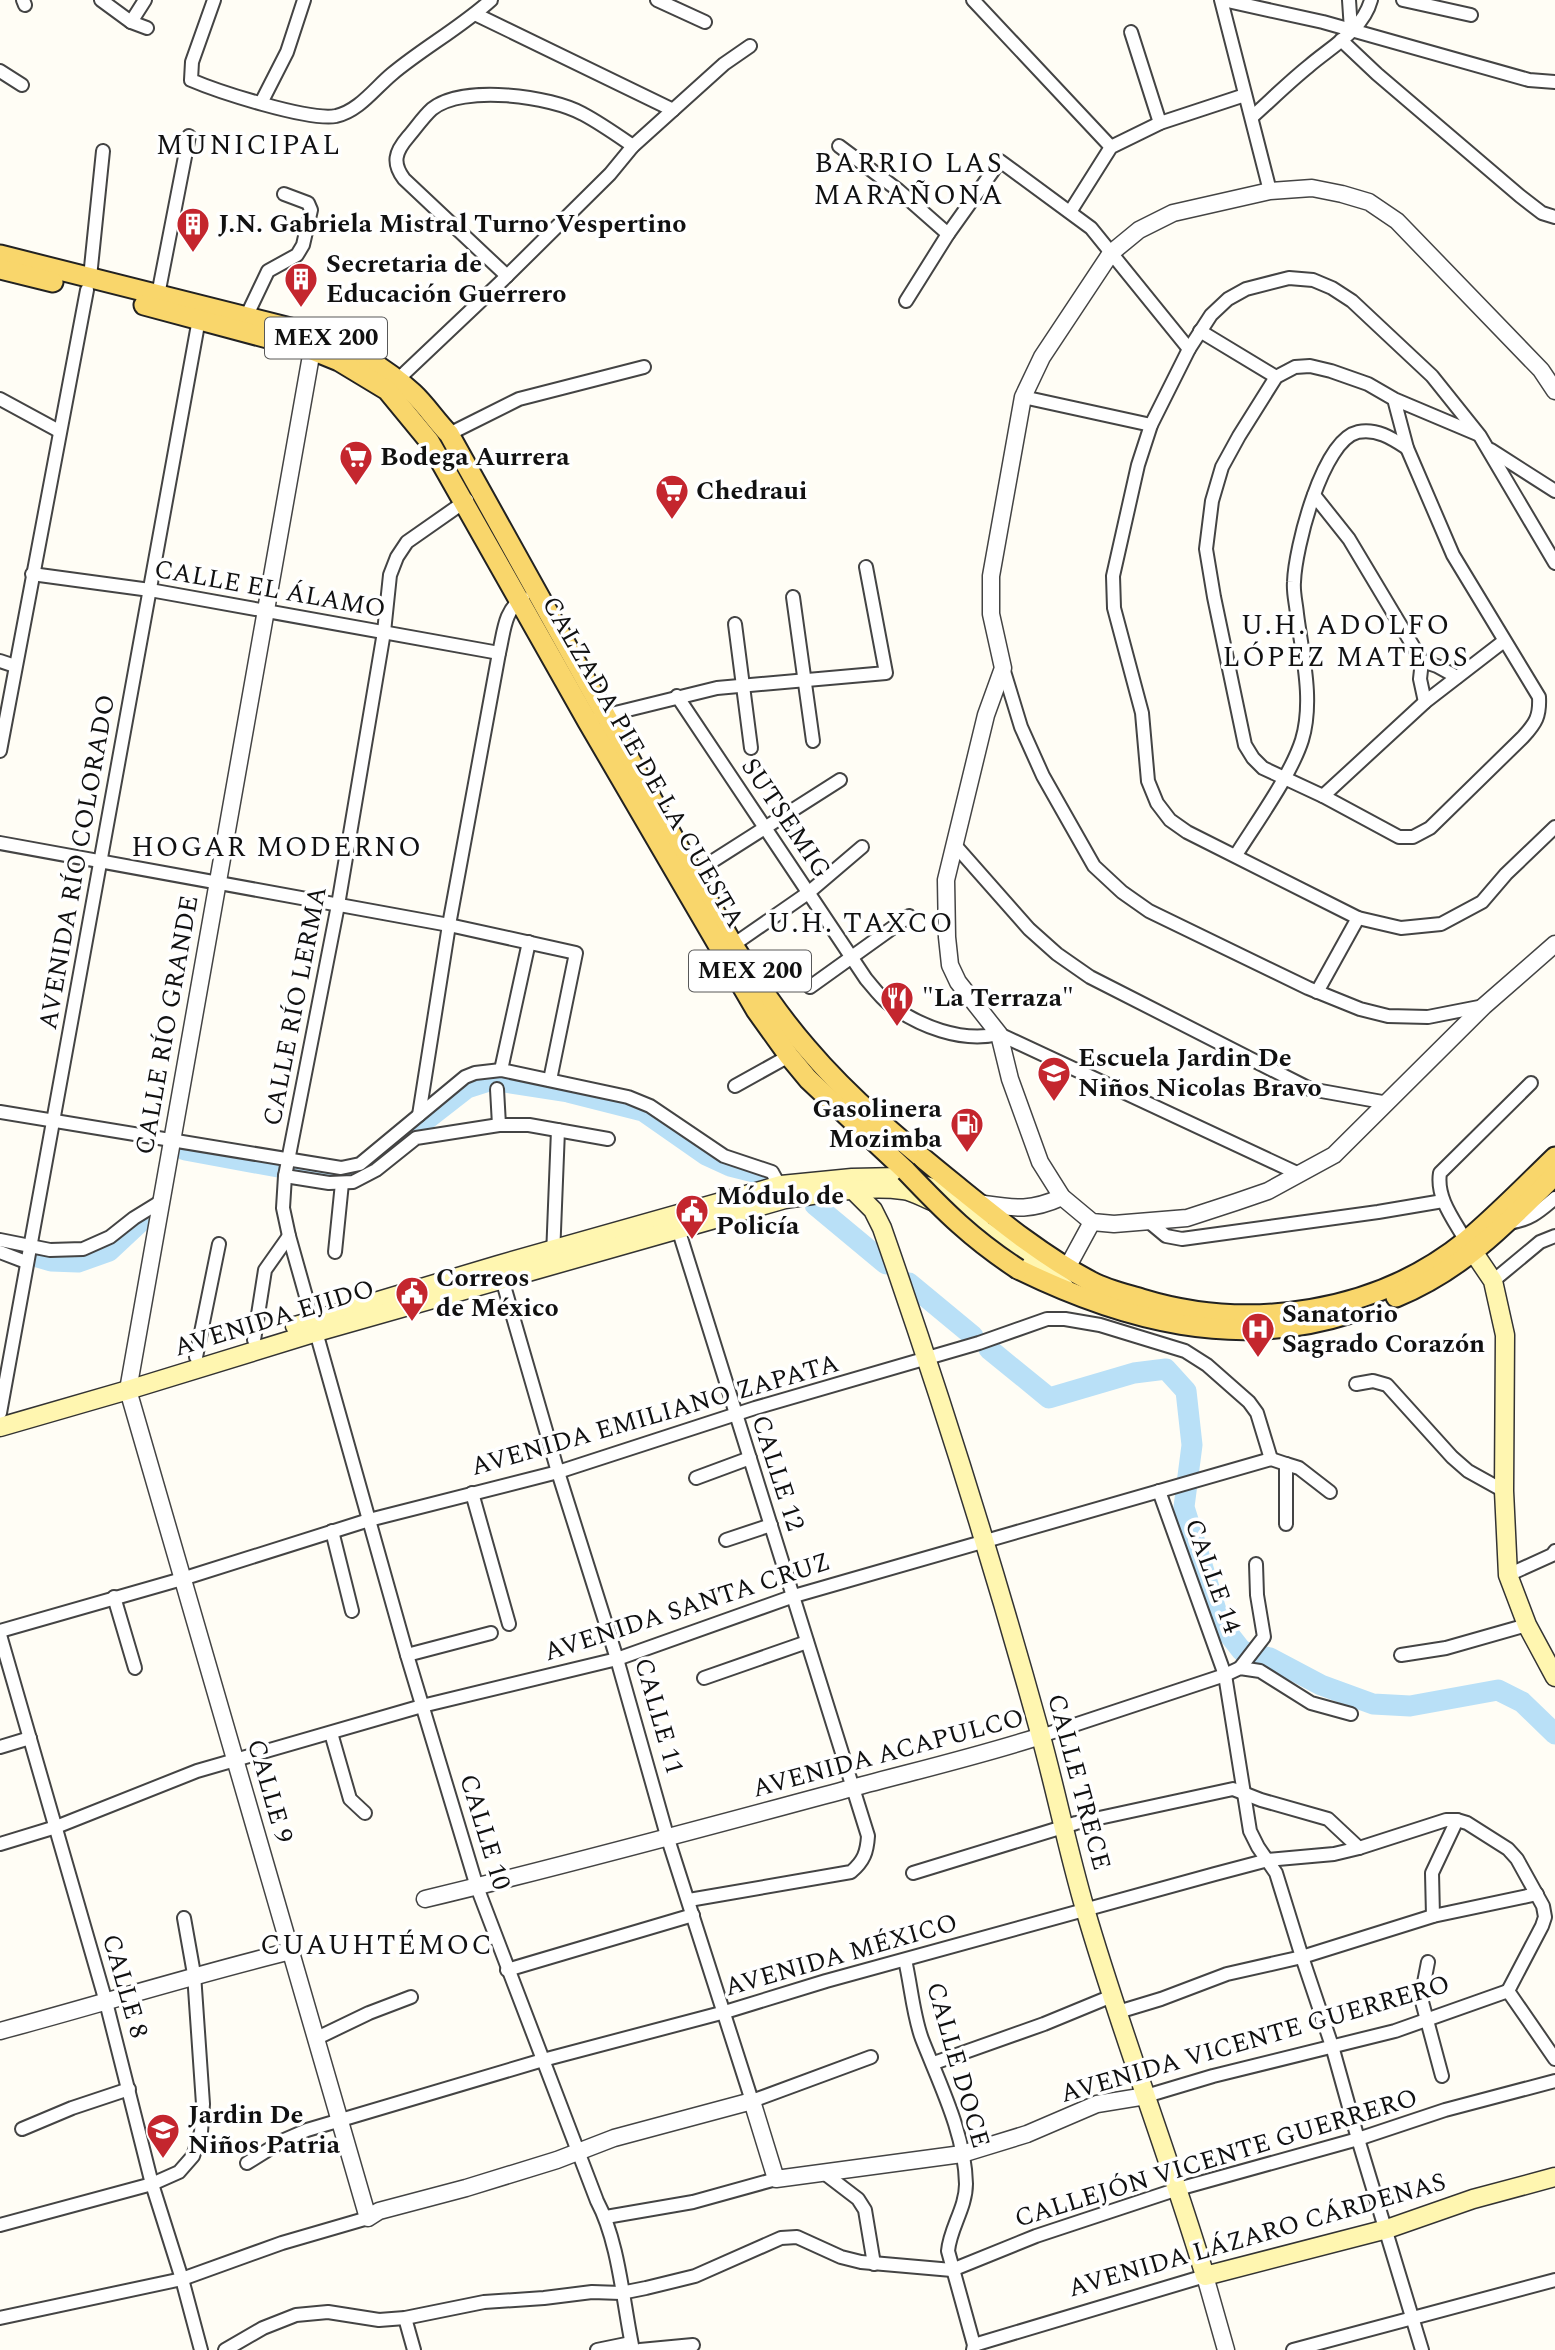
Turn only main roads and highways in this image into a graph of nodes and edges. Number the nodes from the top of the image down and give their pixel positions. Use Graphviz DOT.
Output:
graph roads {
  1 [pos="0,255"];
  2 [pos="0,269"];
  3 [pos="89,283"];
  4 [pos="392,385"];
  5 [pos="527,595"];
  6 [pos="596,718"];
  7 [pos="1555,1157"];
  8 [pos="907,1170"];
  9 [pos="1555,1175"];
  10 [pos="853,1190"];
  11 [pos="783,1192"];
  12 [pos="882,1228"];
  13 [pos="1470,1247"];
  14 [pos="1067,1268"];
  15 [pos="1070,1292"];
  16 [pos="316,1326"];
  17 [pos="129,1384"];
  18 [pos="0,1415"];
  19 [pos="0,1427"];
  20 [pos="1555,1677"];
  21 [pos="1555,2177"];
  22 [pos="1205,2276"];
  1 -- 3 [label="main road, CALZADA PIE DE LA CUESTA / MEX 200"];
  2 -- 3 [label="main road, CALZADA PIE DE LA CUESTA / MEX 200"];
  3 -- 4 [label="main road, CALZADA PIE DE LA CUESTA / MEX 200"];
  3 -- 4 [label="main road, CALZADA PIE DE LA CUESTA / MEX 200"];
  4 -- 5 [label="main road, CALZADA PIE DE LA CUESTA / MEX 200"];
  4 -- 5 [label="main road, CALZADA PIE DE LA CUESTA / MEX 200"];
  5 -- 6 [label="main road, CALZADA PIE DE LA CUESTA / MEX 200"];
  6 -- 8 [label="main road, CALZADA PIE DE LA CUESTA / MEX 200"];
  6 -- 8 [label="main road, CALZADA PIE DE LA CUESTA / MEX 200"];
  7 -- 13 [label="main road, CALZADA PIE DE LA CUESTA / MEX 200"];
  8 -- 10 [label="main road, AVENIDA EJIDO"];
  8 -- 12 [label="main road"];
  8 -- 14 [label="main road, CALZADA PIE DE LA CUESTA / MEX 200"];
  8 -- 15 [label="main road, AVENIDA EJIDO"];
  8 -- 15 [label="main road, CALZADA PIE DE LA CUESTA / MEX 200, bridge"];
  9 -- 13 [label="main road, CALZADA PIE DE LA CUESTA / MEX 200"];
  10 -- 11 [label="main road, AVENIDA EJIDO"];
  10 -- 12 [label="main road, CALLE TRECE"];
  11 -- 14 [label="main road, AVENIDA EJIDO"];
  11 -- 16 [label="main road, AVENIDA EJIDO"];
  12 -- 22 [label="main road, CALLE TRECE"];
  13 -- 14 [label="main road, CALZADA PIE DE LA CUESTA / MEX 200"];
  13 -- 15 [label="main road, CALZADA PIE DE LA CUESTA / MEX 200"];
  13 -- 20 [label="main road"];
  16 -- 17 [label="main road, AVENIDA EJIDO"];
  16 -- 17 [label="main road, AVENIDA EJIDO"];
  17 -- 18 [label="main road, AVENIDA EJIDO"];
  17 -- 19 [label="main road, AVENIDA EJIDO"];
  21 -- 22 [label="main road, AVENIDA LÁZARO CÁRDENAS"];
}
